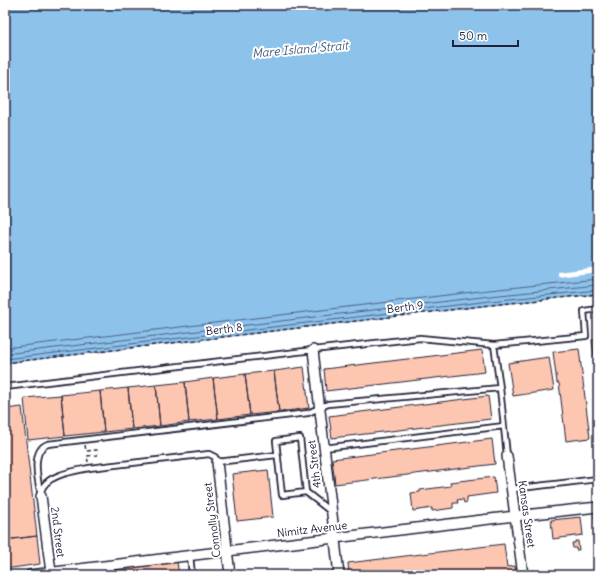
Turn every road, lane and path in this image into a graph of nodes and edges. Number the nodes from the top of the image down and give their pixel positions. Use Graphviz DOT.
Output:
graph roads {
  1 [pos="598,294"];
  2 [pos="598,309"];
  3 [pos="322,325"];
  4 [pos="494,345"];
  5 [pos="313,350"];
  6 [pos="5,363"];
  7 [pos="5,388"];
  8 [pos="500,388"];
  9 [pos="319,408"];
  10 [pos="504,426"];
  11 [pos="85,440"];
  12 [pos="324,448"];
  13 [pos="86,450"];
  14 [pos="277,455"];
  15 [pos="87,456"];
  16 [pos="507,456"];
  17 [pos="217,462"];
  18 [pos="88,468"];
  19 [pos="598,479"];
  20 [pos="512,489"];
  21 [pos="306,492"];
  22 [pos="41,496"];
  23 [pos="598,507"];
  24 [pos="332,512"];
  25 [pos="515,516"];
  26 [pos="335,538"];
  27 [pos="227,551"];
  28 [pos="190,555"];
  29 [pos="51,572"];
  30 [pos="30,575"];
  31 [pos="192,575"];
  32 [pos="230,575"];
  33 [pos="339,575"];
  34 [pos="523,575"];
  1 -- 3 [label="path, Berth 9"];
  2 -- 4 [label="lane"];
  3 -- 6 [label="path, Berth 8"];
  4 -- 5 [label="lane"];
  4 -- 8 [label="lane"];
  5 -- 7 [label="lane"];
  5 -- 9 [label="street, 4th Street"];
  8 -- 9 [label="lane"];
  8 -- 10 [label="lane"];
  9 -- 11 [label="lane"];
  9 -- 12 [label="street, 4th Street"];
  10 -- 12 [label="lane"];
  10 -- 16 [label="lane"];
  11 -- 13 [label="path"];
  11 -- 22 [label="lane"];
  12 -- 24 [label="street, 4th Street"];
  13 -- 15 [label="path"];
  13 -- 15 [label="path"];
  14 -- 17 [label="lane"];
  14 -- 21 [label="lane"];
  14 -- 21 [label="lane"];
  15 -- 18 [label="path"];
  16 -- 20 [label="street, Kansas Street"];
  17 -- 18 [label="lane"];
  17 -- 27 [label="street, Connolly Street"];
  18 -- 22 [label="lane"];
  19 -- 20 [label="lane"];
  20 -- 25 [label="street, Kansas Street"];
  21 -- 24 [label="lane"];
  22 -- 29 [label="street, 2nd Street"];
  23 -- 25 [label="street, Nimitz Avenue"];
  24 -- 26 [label="street, 4th Street"];
  25 -- 26 [label="street, Nimitz Avenue"];
  25 -- 34 [label="street, Kansas Street"];
  26 -- 27 [label="street, Nimitz Avenue"];
  26 -- 33 [label="street, 4th Street"];
  27 -- 28 [label="street, Nimitz Avenue"];
  27 -- 32 [label="street, Connolly Street"];
  28 -- 29 [label="street, Nimitz Avenue"];
  28 -- 31 [label="lane"];
  29 -- 30 [label="street, Nimitz Avenue"];
}
